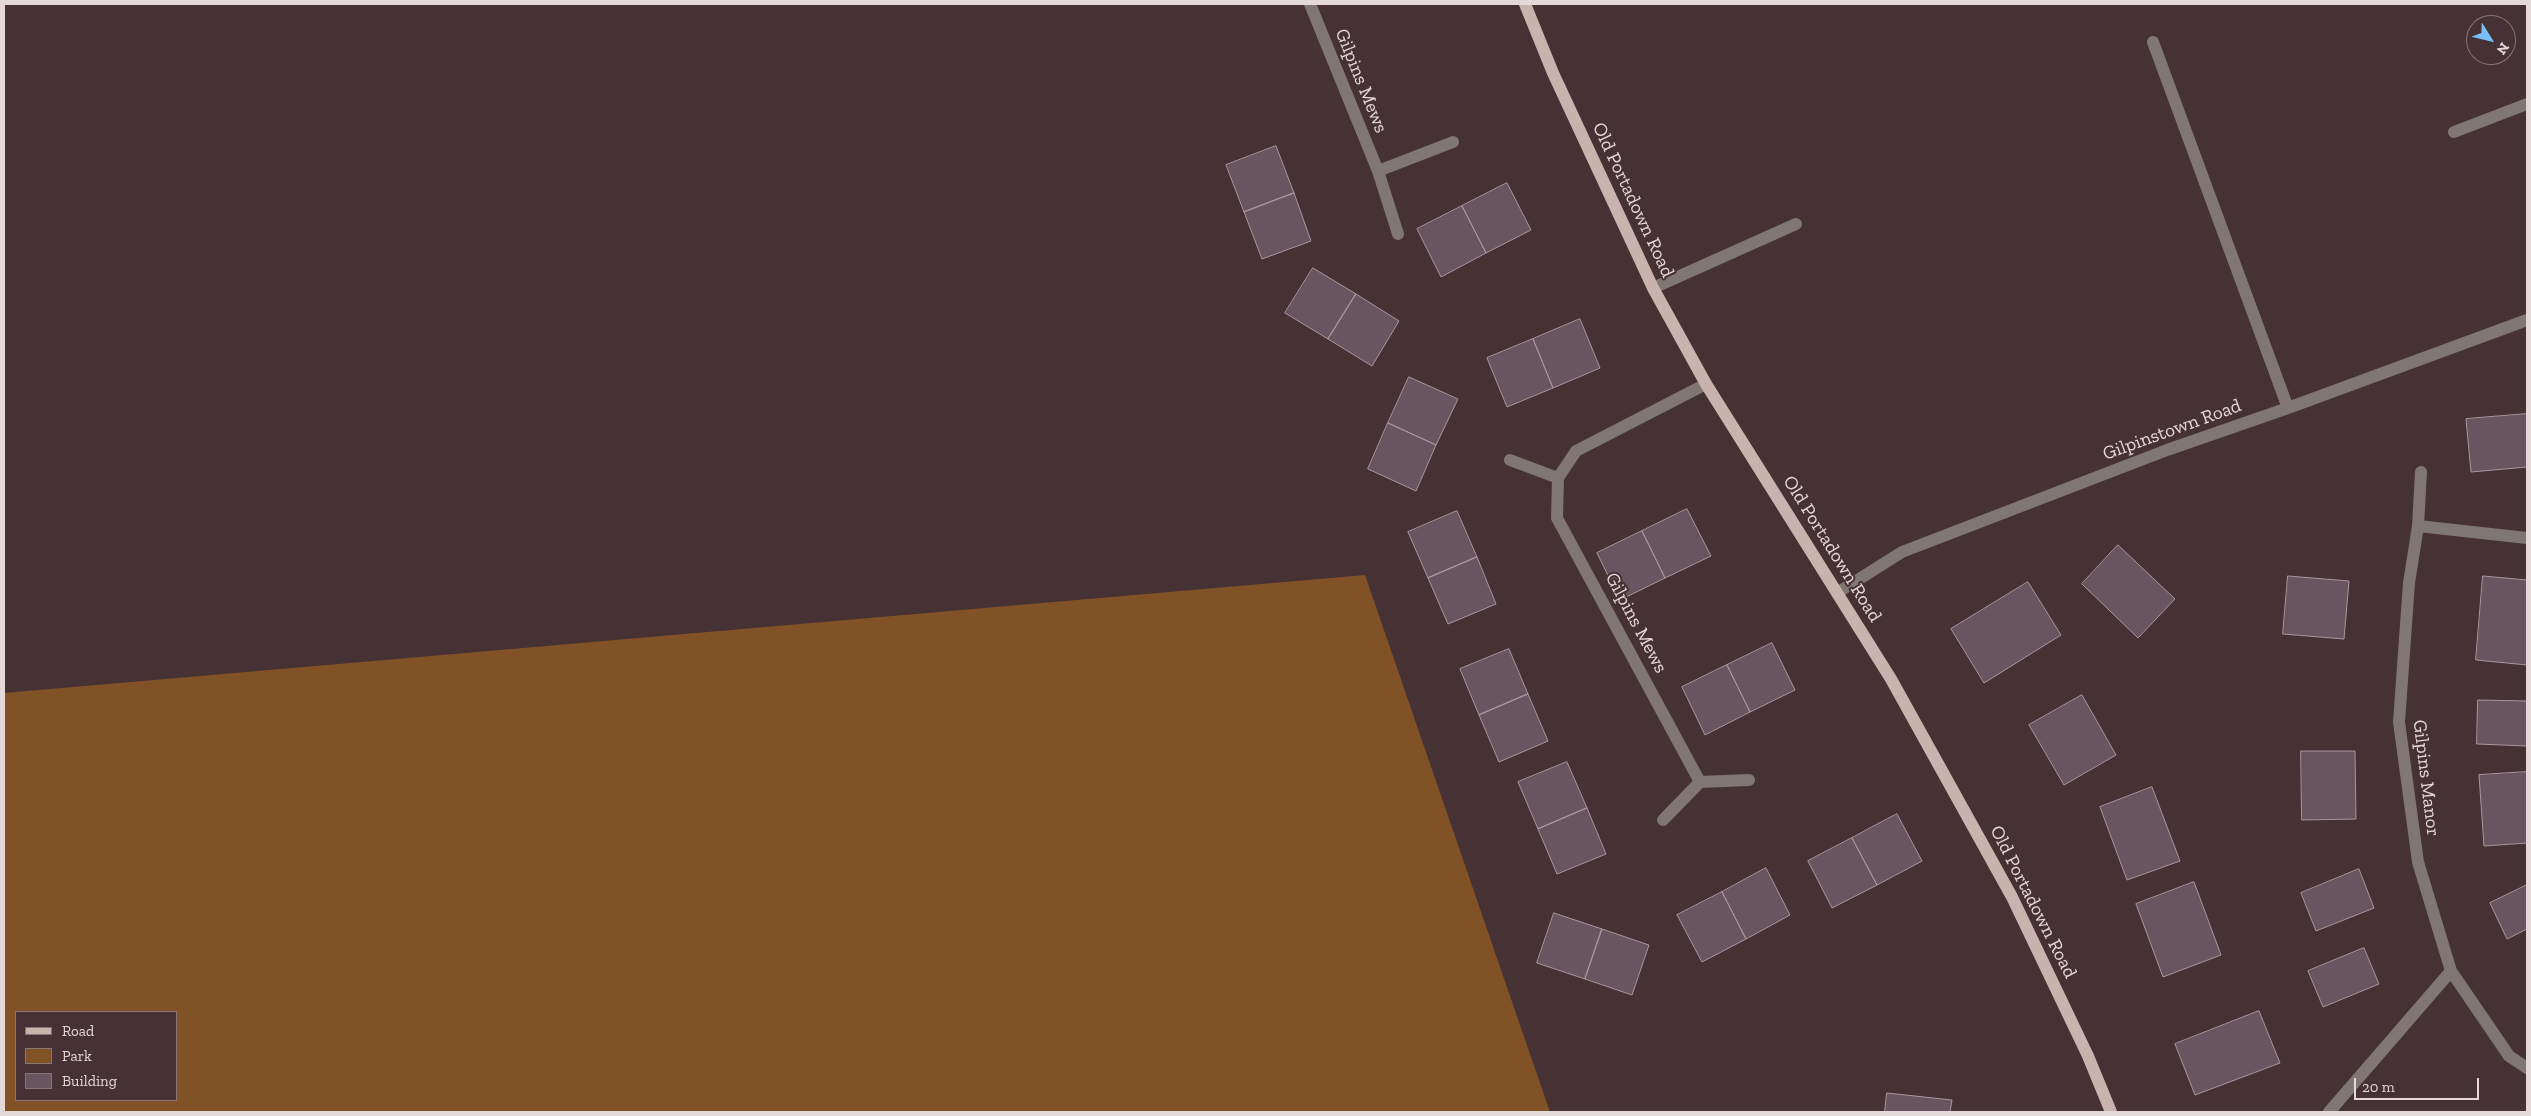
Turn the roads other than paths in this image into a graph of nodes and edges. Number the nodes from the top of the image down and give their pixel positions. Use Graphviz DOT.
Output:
graph roads {
  1 [pos="1310,4"];
  2 [pos="1525,4"];
  3 [pos="2153,42"];
  4 [pos="2527,104"];
  5 [pos="2454,132"];
  6 [pos="1453,142"];
  7 [pos="1378,171"];
  8 [pos="1796,224"];
  9 [pos="1398,234"];
  10 [pos="1653,288"];
  11 [pos="2527,320"];
  12 [pos="1706,384"];
  13 [pos="2288,408"];
  14 [pos="1510,460"];
  15 [pos="2421,472"];
  16 [pos="1558,478"];
  17 [pos="2418,526"];
  18 [pos="2527,538"];
  19 [pos="1837,593"];
  20 [pos="1749,780"];
  21 [pos="1700,782"];
  22 [pos="1663,820"];
  23 [pos="2451,971"];
  24 [pos="2527,1068"];
  25 [pos="2111,1112"];
  26 [pos="2329,1112"];
  1 -- 7 [label="street, Gilpins Mews"];
  2 -- 10 [label="main road, Old Portadown Road"];
  3 -- 13 [label="street"];
  4 -- 5 [label="street"];
  6 -- 7 [label="street"];
  7 -- 9 [label="street, Gilpins Mews"];
  8 -- 10 [label="street"];
  10 -- 12 [label="main road, Old Portadown Road"];
  11 -- 13 [label="street, Gilpinstown Road"];
  12 -- 16 [label="street"];
  12 -- 19 [label="main road, Old Portadown Road"];
  13 -- 19 [label="street, Gilpinstown Road"];
  14 -- 16 [label="street"];
  15 -- 17 [label="street, Gilpins Manor"];
  16 -- 21 [label="street, Gilpins Mews"];
  17 -- 18 [label="street"];
  17 -- 23 [label="street, Gilpins Manor"];
  19 -- 25 [label="main road, Old Portadown Road"];
  20 -- 21 [label="street"];
  21 -- 22 [label="street"];
  23 -- 24 [label="street, Gilpins Manor"];
  23 -- 26 [label="street"];
}
